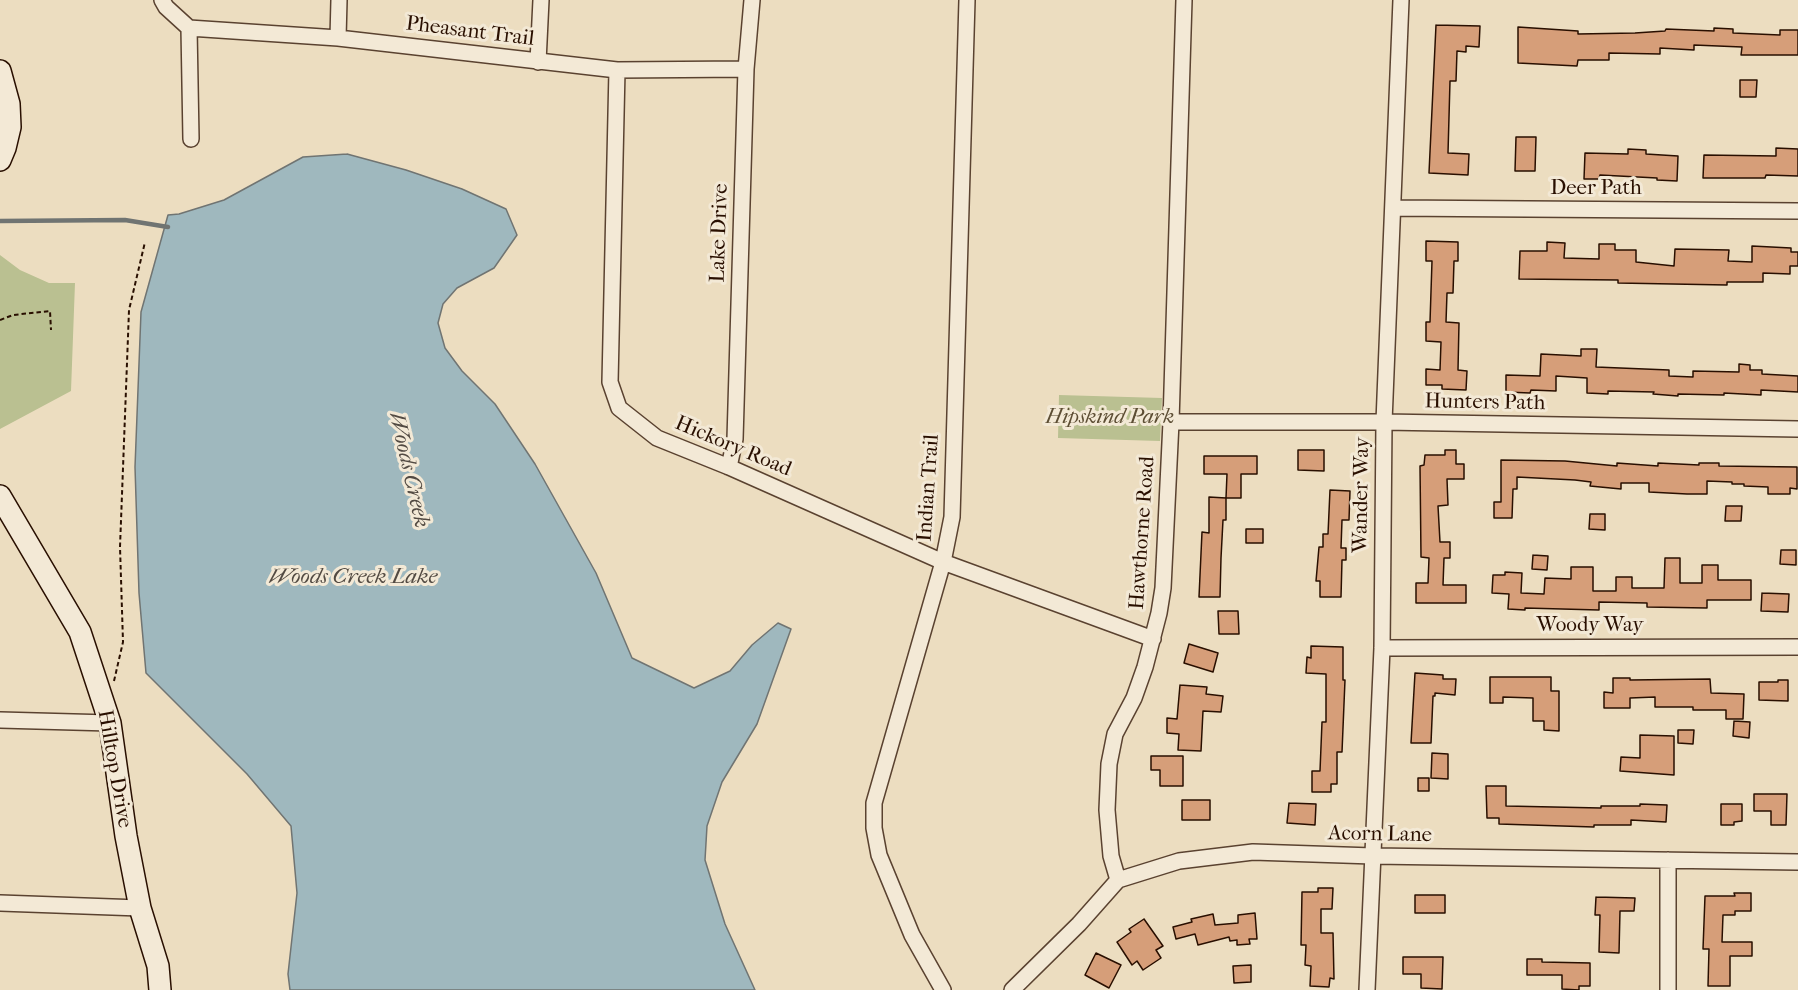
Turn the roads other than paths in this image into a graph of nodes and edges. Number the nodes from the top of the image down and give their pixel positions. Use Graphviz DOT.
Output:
graph roads {
  1 [pos="162,0"];
  2 [pos="339,0"];
  3 [pos="541,0"];
  4 [pos="752,0"];
  5 [pos="967,0"];
  6 [pos="1184,0"];
  7 [pos="1401,0"];
  8 [pos="189,28"];
  9 [pos="338,38"];
  10 [pos="538,62"];
  11 [pos="746,69"];
  12 [pos="617,70"];
  13 [pos="0,71"];
  14 [pos="191,139"];
  15 [pos="0,160"];
  16 [pos="1393,208"];
  17 [pos="1798,211"];
  18 [pos="1171,422"];
  19 [pos="1384,422"];
  20 [pos="1798,429"];
  21 [pos="729,467"];
  22 [pos="0,496"];
  23 [pos="7,518"];
  24 [pos="943,562"];
  25 [pos="1153,639"];
  26 [pos="1798,647"];
  27 [pos="1382,648"];
  28 [pos="0,720"];
  29 [pos="110,723"];
  30 [pos="1372,856"];
  31 [pos="1668,860"];
  32 [pos="1798,862"];
  33 [pos="1118,880"];
  34 [pos="0,903"];
  35 [pos="140,908"];
  36 [pos="160,990"];
  37 [pos="943,990"];
  38 [pos="1012,990"];
  39 [pos="1367,990"];
  40 [pos="1668,990"];
  1 -- 8 [label="street"];
  2 -- 9 [label="street"];
  3 -- 10 [label="street"];
  4 -- 11 [label="street, Lake Drive"];
  5 -- 24 [label="street, Indian Trail"];
  6 -- 18 [label="street, Hawthorne Road"];
  7 -- 16 [label="street, Wander Way"];
  8 -- 9 [label="street, Pheasant Trail"];
  8 -- 14 [label="street"];
  9 -- 10 [label="street, Pheasant Trail"];
  10 -- 12 [label="street, Pheasant Trail"];
  11 -- 12 [label="street, Pheasant Trail"];
  11 -- 21 [label="street, Lake Drive"];
  12 -- 21 [label="street, Hickory Road"];
  13 -- 15 [label="street"];
  16 -- 17 [label="street, Deer Path"];
  16 -- 19 [label="street, Wander Way"];
  18 -- 19 [label="street, Hunters Path"];
  18 -- 25 [label="street, Hawthorne Road"];
  19 -- 20 [label="street, Hunters Path"];
  19 -- 27 [label="street, Wander Way"];
  21 -- 24 [label="street, Hickory Road"];
  22 -- 23 [label="street, Hilltop Drive"];
  23 -- 29 [label="street, Hilltop Drive"];
  24 -- 25 [label="street, Hickory Road"];
  24 -- 37 [label="street, Indian Trail"];
  25 -- 33 [label="street, Hawthorne Road"];
  26 -- 27 [label="street, Woody Way"];
  27 -- 30 [label="street, Wander Way"];
  28 -- 29 [label="street"];
  29 -- 35 [label="street, Hilltop Drive"];
  30 -- 31 [label="street, Acorn Lane"];
  30 -- 33 [label="street, Acorn Lane"];
  30 -- 39 [label="street, Wander Way"];
  31 -- 32 [label="street, Acorn Lane"];
  31 -- 40 [label="street"];
  33 -- 38 [label="street"];
  34 -- 35 [label="street"];
  35 -- 36 [label="street, Hilltop Drive"];
}
